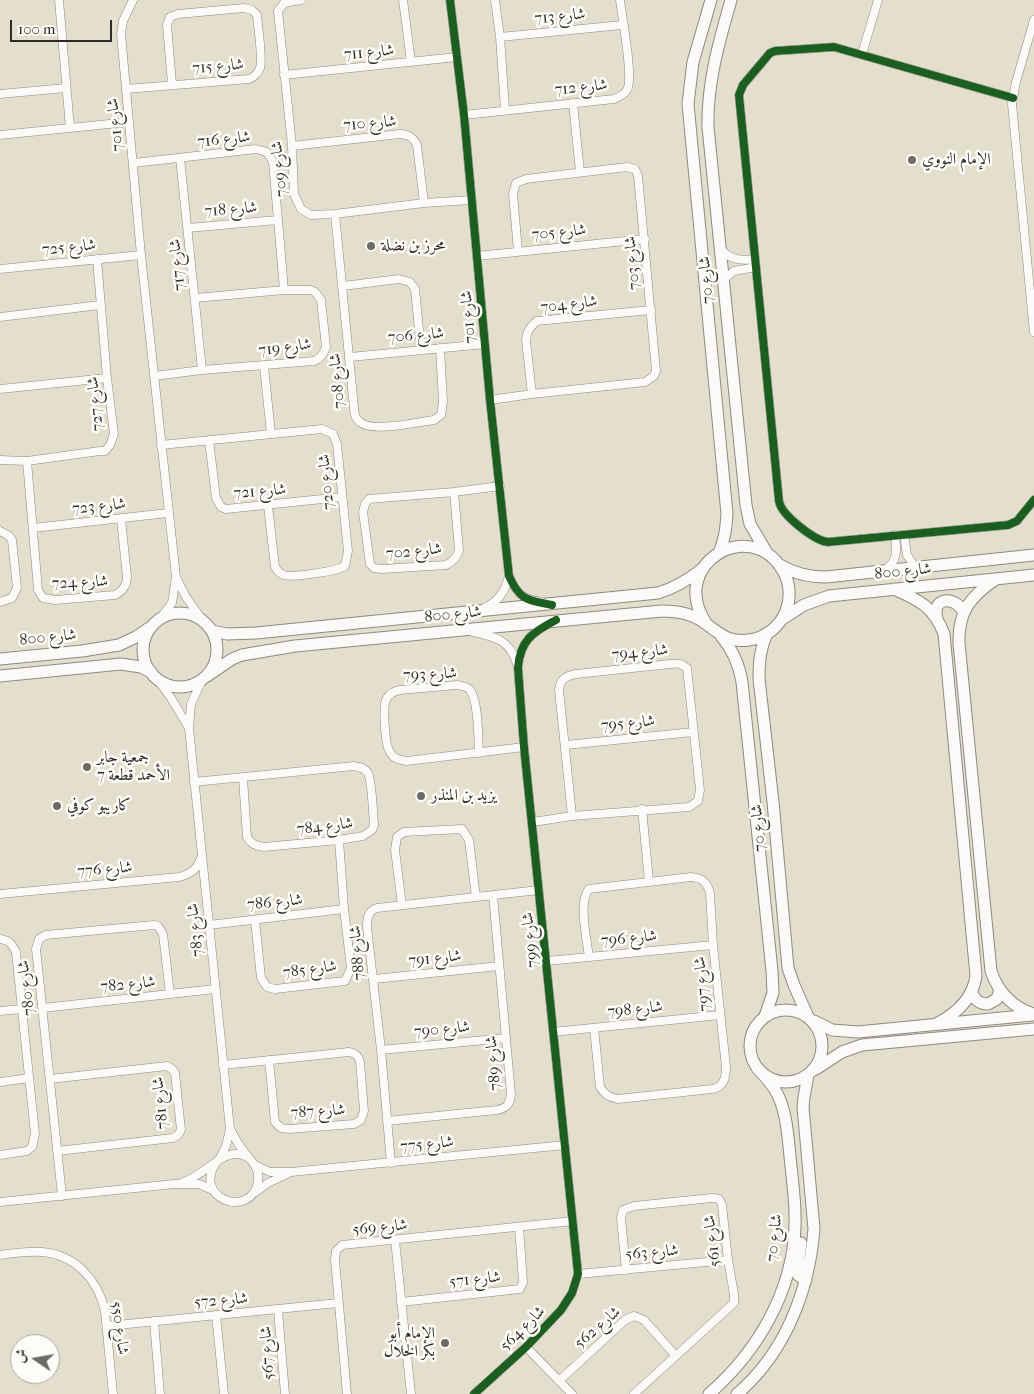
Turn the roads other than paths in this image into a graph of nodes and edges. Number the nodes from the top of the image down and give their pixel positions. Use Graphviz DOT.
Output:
graph roads {
  1 [pos="59,0"];
  2 [pos="133,0"];
  3 [pos="301,0"];
  4 [pos="403,0"];
  5 [pos="450,0"];
  6 [pos="495,0"];
  7 [pos="620,0"];
  8 [pos="711,0"];
  9 [pos="731,0"];
  10 [pos="878,0"];
  11 [pos="1034,20"];
  12 [pos="622,25"];
  13 [pos="500,37"];
  14 [pos="862,54"];
  15 [pos="457,58"];
  16 [pos="411,62"];
  17 [pos="284,75"];
  18 [pos="172,84"];
  19 [pos="66,88"];
  20 [pos="126,89"];
  21 [pos="0,94"];
  22 [pos="1012,98"];
  23 [pos="573,103"];
  24 [pos="505,109"];
  25 [pos="464,114"];
  26 [pos="129,122"];
  27 [pos="70,128"];
  28 [pos="0,135"];
  29 [pos="292,146"];
  30 [pos="180,158"];
  31 [pos="134,163"];
  32 [pos="580,172"];
  33 [pos="471,200"];
  34 [pos="424,203"];
  35 [pos="335,214"];
  36 [pos="277,220"];
  37 [pos="188,228"];
  38 [pos="1034,231"];
  39 [pos="1025,236"];
  40 [pos="645,239"];
  41 [pos="1034,239"];
  42 [pos="720,249"];
  43 [pos="518,251"];
  44 [pos="142,255"];
  45 [pos="477,256"];
  46 [pos="97,259"];
  47 [pos="755,263"];
  48 [pos="0,269"];
  49 [pos="723,280"];
  50 [pos="343,286"];
  51 [pos="284,290"];
  52 [pos="195,298"];
  53 [pos="100,306"];
  54 [pos="651,310"];
  55 [pos="0,316"];
  56 [pos="1034,332"];
  57 [pos="485,344"];
  58 [pos="440,348"];
  59 [pos="421,350"];
  60 [pos="350,357"];
  61 [pos="264,366"];
  62 [pos="202,370"];
  63 [pos="154,376"];
  64 [pos="107,378"];
  65 [pos="0,389"];
  66 [pos="532,394"];
  67 [pos="490,400"];
  68 [pos="270,434"];
  69 [pos="209,440"];
  70 [pos="161,445"];
  71 [pos="0,460"];
  72 [pos="27,461"];
  73 [pos="500,486"];
  74 [pos="454,492"];
  75 [pos="342,497"];
  76 [pos="1034,500"];
  77 [pos="268,506"];
  78 [pos="168,513"];
  79 [pos="122,519"];
  80 [pos="33,528"];
  81 [pos="0,531"];
  82 [pos="904,534"];
  83 [pos="895,535"];
  84 [pos="1034,550"];
  85 [pos="719,553"];
  86 [pos="768,554"];
  87 [pos="1034,555"];
  88 [pos="999,558"];
  89 [pos="780,565"];
  90 [pos="915,567"];
  91 [pos="703,568"];
  92 [pos="885,570"];
  93 [pos="1034,575"];
  94 [pos="509,576"];
  95 [pos="176,577"];
  96 [pos="996,579"];
  97 [pos="894,588"];
  98 [pos="0,602"];
  99 [pos="552,605"];
  100 [pos="473,613"];
  101 [pos="964,613"];
  102 [pos="937,618"];
  103 [pos="556,620"];
  104 [pos="781,620"];
  105 [pos="204,621"];
  106 [pos="156,622"];
  107 [pos="706,623"];
  108 [pos="467,630"];
  109 [pos="212,631"];
  110 [pos="768,634"];
  111 [pos="720,635"];
  112 [pos="0,659"];
  113 [pos="518,668"];
  114 [pos="0,676"];
  115 [pos="154,676"];
  116 [pos="204,678"];
  117 [pos="188,728"];
  118 [pos="693,732"];
  119 [pos="566,745"];
  120 [pos="524,747"];
  121 [pos="479,753"];
  122 [pos="243,778"];
  123 [pos="194,782"];
  124 [pos="642,809"];
  125 [pos="572,816"];
  126 [pos="533,822"];
  127 [pos="340,840"];
  128 [pos="202,856"];
  129 [pos="649,881"];
  130 [pos="540,890"];
  131 [pos="0,894"];
  132 [pos="493,896"];
  133 [pos="476,897"];
  134 [pos="402,905"];
  135 [pos="344,909"];
  136 [pos="255,920"];
  137 [pos="209,925"];
  138 [pos="0,939"];
  139 [pos="713,944"];
  140 [pos="589,957"];
  141 [pos="547,961"];
  142 [pos="499,966"];
  143 [pos="374,979"];
  144 [pos="1000,989"];
  145 [pos="216,990"];
  146 [pos="972,992"];
  147 [pos="170,994"];
  148 [pos="44,1008"];
  149 [pos="22,1009"];
  150 [pos="0,1011"];
  151 [pos="720,1015"];
  152 [pos="1034,1015"];
  153 [pos="765,1016"];
  154 [pos="811,1019"];
  155 [pos="938,1024"];
  156 [pos="594,1028"];
  157 [pos="1034,1029"];
  158 [pos="553,1032"];
  159 [pos="506,1038"];
  160 [pos="381,1050"];
  161 [pos="269,1060"];
  162 [pos="223,1065"];
  163 [pos="757,1068"];
  164 [pos="811,1072"];
  165 [pos="29,1078"];
  166 [pos="50,1079"];
  167 [pos="0,1082"];
  168 [pos="387,1121"];
  169 [pos="230,1130"];
  170 [pos="565,1145"];
  171 [pos="57,1151"];
  172 [pos="0,1155"];
  173 [pos="219,1159"];
  174 [pos="253,1163"];
  175 [pos="391,1163"];
  176 [pos="291,1172"];
  177 [pos="174,1184"];
  178 [pos="213,1190"];
  179 [pos="253,1194"];
  180 [pos="62,1196"];
  181 [pos="0,1202"];
  182 [pos="573,1221"];
  183 [pos="796,1225"];
  184 [pos="519,1227"];
  185 [pos="395,1240"];
  186 [pos="0,1255"];
  187 [pos="728,1260"];
  188 [pos="626,1270"];
  189 [pos="578,1274"];
  190 [pos="806,1280"];
  191 [pos="401,1302"];
  192 [pos="338,1303"];
  193 [pos="278,1310"];
  194 [pos="216,1315"];
  195 [pos="154,1322"];
  196 [pos="107,1326"];
  197 [pos="526,1347"];
  198 [pos="675,1355"];
  199 [pos="559,1381"];
  200 [pos="480,1392"];
  201 [pos="113,1394"];
  202 [pos="160,1394"];
  203 [pos="224,1394"];
  204 [pos="285,1394"];
  205 [pos="347,1394"];
  206 [pos="411,1394"];
  207 [pos="572,1394"];
  208 [pos="634,1394"];
  209 [pos="709,1394"];
  210 [pos="737,1394"];
  1 -- 19 [label="street"];
  2 -- 20 [label="street, شارع 701"];
  3 -- 17 [label="street, شارع 709"];
  4 -- 16 [label="street"];
  5 -- 15 [label="street, شارع 701"];
  6 -- 13 [label="street"];
  7 -- 12 [label="street, شارع 712"];
  8 -- 85 [label="main road, شارع 70"];
  9 -- 42 [label="main road, شارع 70"];
  10 -- 14 [label="street"];
  11 -- 22 [label="street"];
  12 -- 13 [label="street, شارع 713"];
  12 -- 23 [label="street, شارع 712"];
  13 -- 24 [label="street"];
  14 -- 22 [label="street"];
  14 -- 47 [label="street"];
  15 -- 16 [label="street, شارع 711"];
  15 -- 25 [label="street, شارع 701"];
  16 -- 17 [label="street, شارع 711"];
  17 -- 29 [label="street, شارع 709"];
  18 -- 18 [label="street, شارع 715"];
  18 -- 20 [label="street, شارع 715"];
  19 -- 21 [label="street"];
  19 -- 27 [label="street"];
  20 -- 26 [label="street, شارع 701"];
  22 -- 39 [label="street"];
  23 -- 24 [label="street, شارع 712"];
  23 -- 32 [label="street"];
  24 -- 25 [label="street, شارع 712"];
  25 -- 33 [label="street, شارع 701"];
  26 -- 27 [label="street"];
  26 -- 31 [label="street, شارع 701"];
  27 -- 28 [label="street"];
  29 -- 34 [label="street, شارع 710"];
  29 -- 35 [label="street, شارع 709"];
  30 -- 31 [label="street, شارع 716"];
  30 -- 36 [label="street, شارع 716"];
  30 -- 37 [label="street, شارع 717"];
  31 -- 44 [label="street, شارع 701"];
  32 -- 40 [label="street, شارع 703"];
  32 -- 43 [label="street, شارع 703"];
  33 -- 34 [label="street, شارع 709"];
  33 -- 45 [label="street, شارع 701"];
  34 -- 35 [label="street, شارع 709"];
  35 -- 50 [label="street, شارع 708"];
  36 -- 37 [label="street, شارع 718"];
  36 -- 51 [label="street, شارع 716"];
  37 -- 52 [label="street, شارع 717"];
  38 -- 39 [label="street"];
  39 -- 41 [label="street"];
  39 -- 56 [label="street"];
  40 -- 43 [label="street, شارع 705"];
  40 -- 54 [label="street, شارع 703"];
  42 -- 47 [label="street"];
  42 -- 49 [label="main road, شارع 70"];
  43 -- 45 [label="street, شارع 705"];
  44 -- 46 [label="street, شارع 725"];
  44 -- 63 [label="street, شارع 701"];
  45 -- 57 [label="street, شارع 701"];
  46 -- 48 [label="street, شارع 725"];
  46 -- 53 [label="street, شارع 727"];
  47 -- 49 [label="street"];
  47 -- 83 [label="street"];
  49 -- 86 [label="main road, شارع 70"];
  50 -- 59 [label="street"];
  50 -- 60 [label="street, شارع 708"];
  51 -- 52 [label="street, شارع 719"];
  51 -- 61 [label="street, شارع 719"];
  52 -- 62 [label="street, شارع 717"];
  53 -- 55 [label="street"];
  53 -- 64 [label="street, شارع 727"];
  54 -- 66 [label="street, شارع 703"];
  54 -- 66 [label="street, شارع 704"];
  57 -- 58 [label="street, شارع 706"];
  57 -- 67 [label="street, شارع 701"];
  58 -- 59 [label="street, شارع 706"];
  58 -- 60 [label="street, شارع 708"];
  59 -- 60 [label="street, شارع 706"];
  61 -- 62 [label="street, شارع 719"];
  61 -- 68 [label="street"];
  62 -- 63 [label="street, شارع 719"];
  63 -- 70 [label="street, شارع 701"];
  64 -- 65 [label="street"];
  64 -- 72 [label="street, شارع 727"];
  66 -- 67 [label="street, شارع 703"];
  67 -- 73 [label="street, شارع 701"];
  68 -- 69 [label="street, شارع 720"];
  68 -- 75 [label="street, شارع 720"];
  69 -- 70 [label="street, شارع 720"];
  69 -- 77 [label="street, شارع 721"];
  70 -- 78 [label="street, شارع 701"];
  71 -- 72 [label="street, شارع 727"];
  72 -- 80 [label="street, شارع 724"];
  73 -- 74 [label="street, شارع 702"];
  73 -- 94 [label="street, شارع 701"];
  74 -- 74 [label="street, شارع 702"];
  75 -- 77 [label="street, شارع 721"];
  75 -- 77 [label="street, شارع 720"];
  76 -- 82 [label="street"];
  78 -- 79 [label="street, شارع 723"];
  78 -- 95 [label="street, شارع 701"];
  79 -- 80 [label="street, شارع 723"];
  79 -- 80 [label="street, شارع 724"];
  81 -- 98 [label="street"];
  82 -- 83 [label="street"];
  82 -- 90 [label="street"];
  83 -- 92 [label="street"];
  84 -- 88 [label="street"];
  85 -- 86 [label="main road"];
  85 -- 91 [label="main road"];
  86 -- 89 [label="main road"];
  87 -- 88 [label="main road, شارع 800"];
  88 -- 90 [label="main road, شارع 800"];
  89 -- 92 [label="main road, شارع 800"];
  89 -- 104 [label="main road"];
  90 -- 92 [label="main road, شارع 800"];
  91 -- 99 [label="main road, شارع 800"];
  91 -- 107 [label="main road"];
  93 -- 96 [label="main road, شارع 800"];
  94 -- 99 [label="street, شارع 701"];
  94 -- 100 [label="street, شارع 701"];
  95 -- 105 [label="street, شارع 701"];
  95 -- 106 [label="street, شارع 701"];
  96 -- 97 [label="main road, شارع 800"];
  96 -- 101 [label="main road"];
  97 -- 102 [label="main road"];
  97 -- 104 [label="main road, شارع 800"];
  99 -- 100 [label="main road, شارع 800"];
  100 -- 109 [label="main road, شارع 800"];
  101 -- 102 [label="main road"];
  101 -- 144 [label="main road"];
  102 -- 146 [label="main road"];
  103 -- 107 [label="main road, شارع 800"];
  103 -- 108 [label="main road, شارع 800"];
  103 -- 113 [label="street, شارع 799"];
  104 -- 110 [label="main road"];
  105 -- 106 [label="main road"];
  105 -- 109 [label="main road"];
  106 -- 112 [label="main road, شارع 800"];
  106 -- 115 [label="main road"];
  107 -- 111 [label="main road"];
  108 -- 113 [label="street, شارع 799"];
  108 -- 116 [label="main road, شارع 800"];
  109 -- 116 [label="main road"];
  110 -- 111 [label="main road"];
  110 -- 154 [label="main road, شارع 70"];
  111 -- 153 [label="main road, شارع 70"];
  113 -- 120 [label="street, شارع 799"];
  114 -- 115 [label="main road, شارع 800"];
  115 -- 116 [label="main road"];
  115 -- 117 [label="street, شارع 783"];
  116 -- 117 [label="street, شارع 783"];
  117 -- 123 [label="street, شارع 783"];
  118 -- 119 [label="street, شارع 795"];
  118 -- 119 [label="street, شارع 794"];
  118 -- 124 [label="street, شارع 794"];
  119 -- 125 [label="street, شارع 794"];
  120 -- 121 [label="street, شارع 793"];
  120 -- 126 [label="street, شارع 799"];
  121 -- 121 [label="street, شارع 793"];
  122 -- 123 [label="street, شارع 784"];
  122 -- 127 [label="street, شارع 784"];
  122 -- 127 [label="street, شارع 784"];
  123 -- 128 [label="street, شارع 783"];
  124 -- 125 [label="street, شارع 794"];
  124 -- 129 [label="street"];
  125 -- 126 [label="street, شارع 794"];
  126 -- 130 [label="street, شارع 799"];
  127 -- 135 [label="street, شارع 785"];
  128 -- 131 [label="street, شارع 776"];
  128 -- 137 [label="street, شارع 783"];
  129 -- 139 [label="street, شارع 797"];
  129 -- 140 [label="street, شارع 797"];
  130 -- 132 [label="street, شارع 788"];
  130 -- 141 [label="street, شارع 799"];
  132 -- 133 [label="street, شارع 788"];
  132 -- 142 [label="street, شارع 789"];
  133 -- 134 [label="street, شارع 788"];
  133 -- 134 [label="street"];
  134 -- 143 [label="street, شارع 788"];
  135 -- 136 [label="street, شارع 786"];
  135 -- 136 [label="street, شارع 785"];
  136 -- 137 [label="street, شارع 786"];
  137 -- 145 [label="street, شارع 783"];
  138 -- 149 [label="street"];
  139 -- 140 [label="street, شارع 796"];
  139 -- 151 [label="street, شارع 797"];
  140 -- 141 [label="street, شارع 796"];
  141 -- 158 [label="street, شارع 799"];
  142 -- 143 [label="street, شارع 791"];
  142 -- 159 [label="street, شارع 789"];
  143 -- 160 [label="street, شارع 788"];
  144 -- 146 [label="main road"];
  144 -- 152 [label="main road"];
  145 -- 147 [label="street, شارع 782"];
  145 -- 162 [label="street, شارع 783"];
  146 -- 155 [label="main road"];
  147 -- 148 [label="street, شارع 782"];
  147 -- 148 [label="street, شارع 780"];
  148 -- 166 [label="street, شارع 780"];
  149 -- 150 [label="street"];
  149 -- 165 [label="street"];
  151 -- 156 [label="street, شارع 798"];
  151 -- 156 [label="street, شارع 797"];
  152 -- 155 [label="main road"];
  153 -- 154 [label="main road"];
  153 -- 163 [label="main road"];
  154 -- 155 [label="main road"];
  154 -- 164 [label="main road"];
  156 -- 158 [label="street, شارع 798"];
  157 -- 164 [label="main road"];
  158 -- 170 [label="street, شارع 799"];
  159 -- 160 [label="street, شارع 790"];
  159 -- 168 [label="street, شارع 789"];
  160 -- 168 [label="street, شارع 788"];
  161 -- 161 [label="street, شارع 787"];
  161 -- 162 [label="street, شارع 787"];
  162 -- 169 [label="street, شارع 783"];
  163 -- 164 [label="main road"];
  163 -- 183 [label="main road, شارع 70"];
  164 -- 190 [label="main road"];
  165 -- 167 [label="street"];
  165 -- 172 [label="street"];
  166 -- 171 [label="street, شارع 780"];
  166 -- 171 [label="street, شارع 781"];
  168 -- 175 [label="street, شارع 788"];
  169 -- 173 [label="street, شارع 783"];
  169 -- 174 [label="street, شارع 783"];
  170 -- 175 [label="street, شارع 775"];
  170 -- 182 [label="street, شارع 799"];
  171 -- 180 [label="street, شارع 780"];
  173 -- 174 [label="street"];
  173 -- 177 [label="street"];
  173 -- 178 [label="street"];
  174 -- 176 [label="street, شارع 775"];
  174 -- 179 [label="street"];
  175 -- 176 [label="street, شارع 775"];
  176 -- 179 [label="street, شارع 775"];
  177 -- 178 [label="street"];
  177 -- 180 [label="street"];
  178 -- 179 [label="street"];
  180 -- 181 [label="street"];
  182 -- 184 [label="street, شارع 569"];
  182 -- 189 [label="street, شارع 799"];
  183 -- 190 [label="main road"];
  183 -- 209 [label="main road, شارع 70"];
  184 -- 185 [label="street, شارع 569"];
  184 -- 191 [label="street, شارع 571"];
  185 -- 191 [label="street"];
  185 -- 192 [label="street, شارع 569"];
  186 -- 196 [label="street, شارع 550"];
  187 -- 188 [label="street, شارع 563"];
  187 -- 188 [label="street, شارع 561"];
  187 -- 198 [label="street, شارع 561"];
  188 -- 189 [label="street, شارع 563"];
  189 -- 197 [label="street, شارع 564"];
  190 -- 210 [label="main road"];
  191 -- 206 [label="street"];
  192 -- 193 [label="street, شارع 572"];
  192 -- 205 [label="street, شارع 569"];
  193 -- 194 [label="street, شارع 572"];
  193 -- 204 [label="street, شارع 567"];
  194 -- 195 [label="street, شارع 572"];
  194 -- 203 [label="street"];
  195 -- 196 [label="street, شارع 572"];
  195 -- 202 [label="street"];
  196 -- 201 [label="street, شارع 550"];
  197 -- 199 [label="street"];
  197 -- 200 [label="street, شارع 564"];
  198 -- 199 [label="street, شارع 562"];
  198 -- 208 [label="street, شارع 561"];
  199 -- 207 [label="street"];
}
